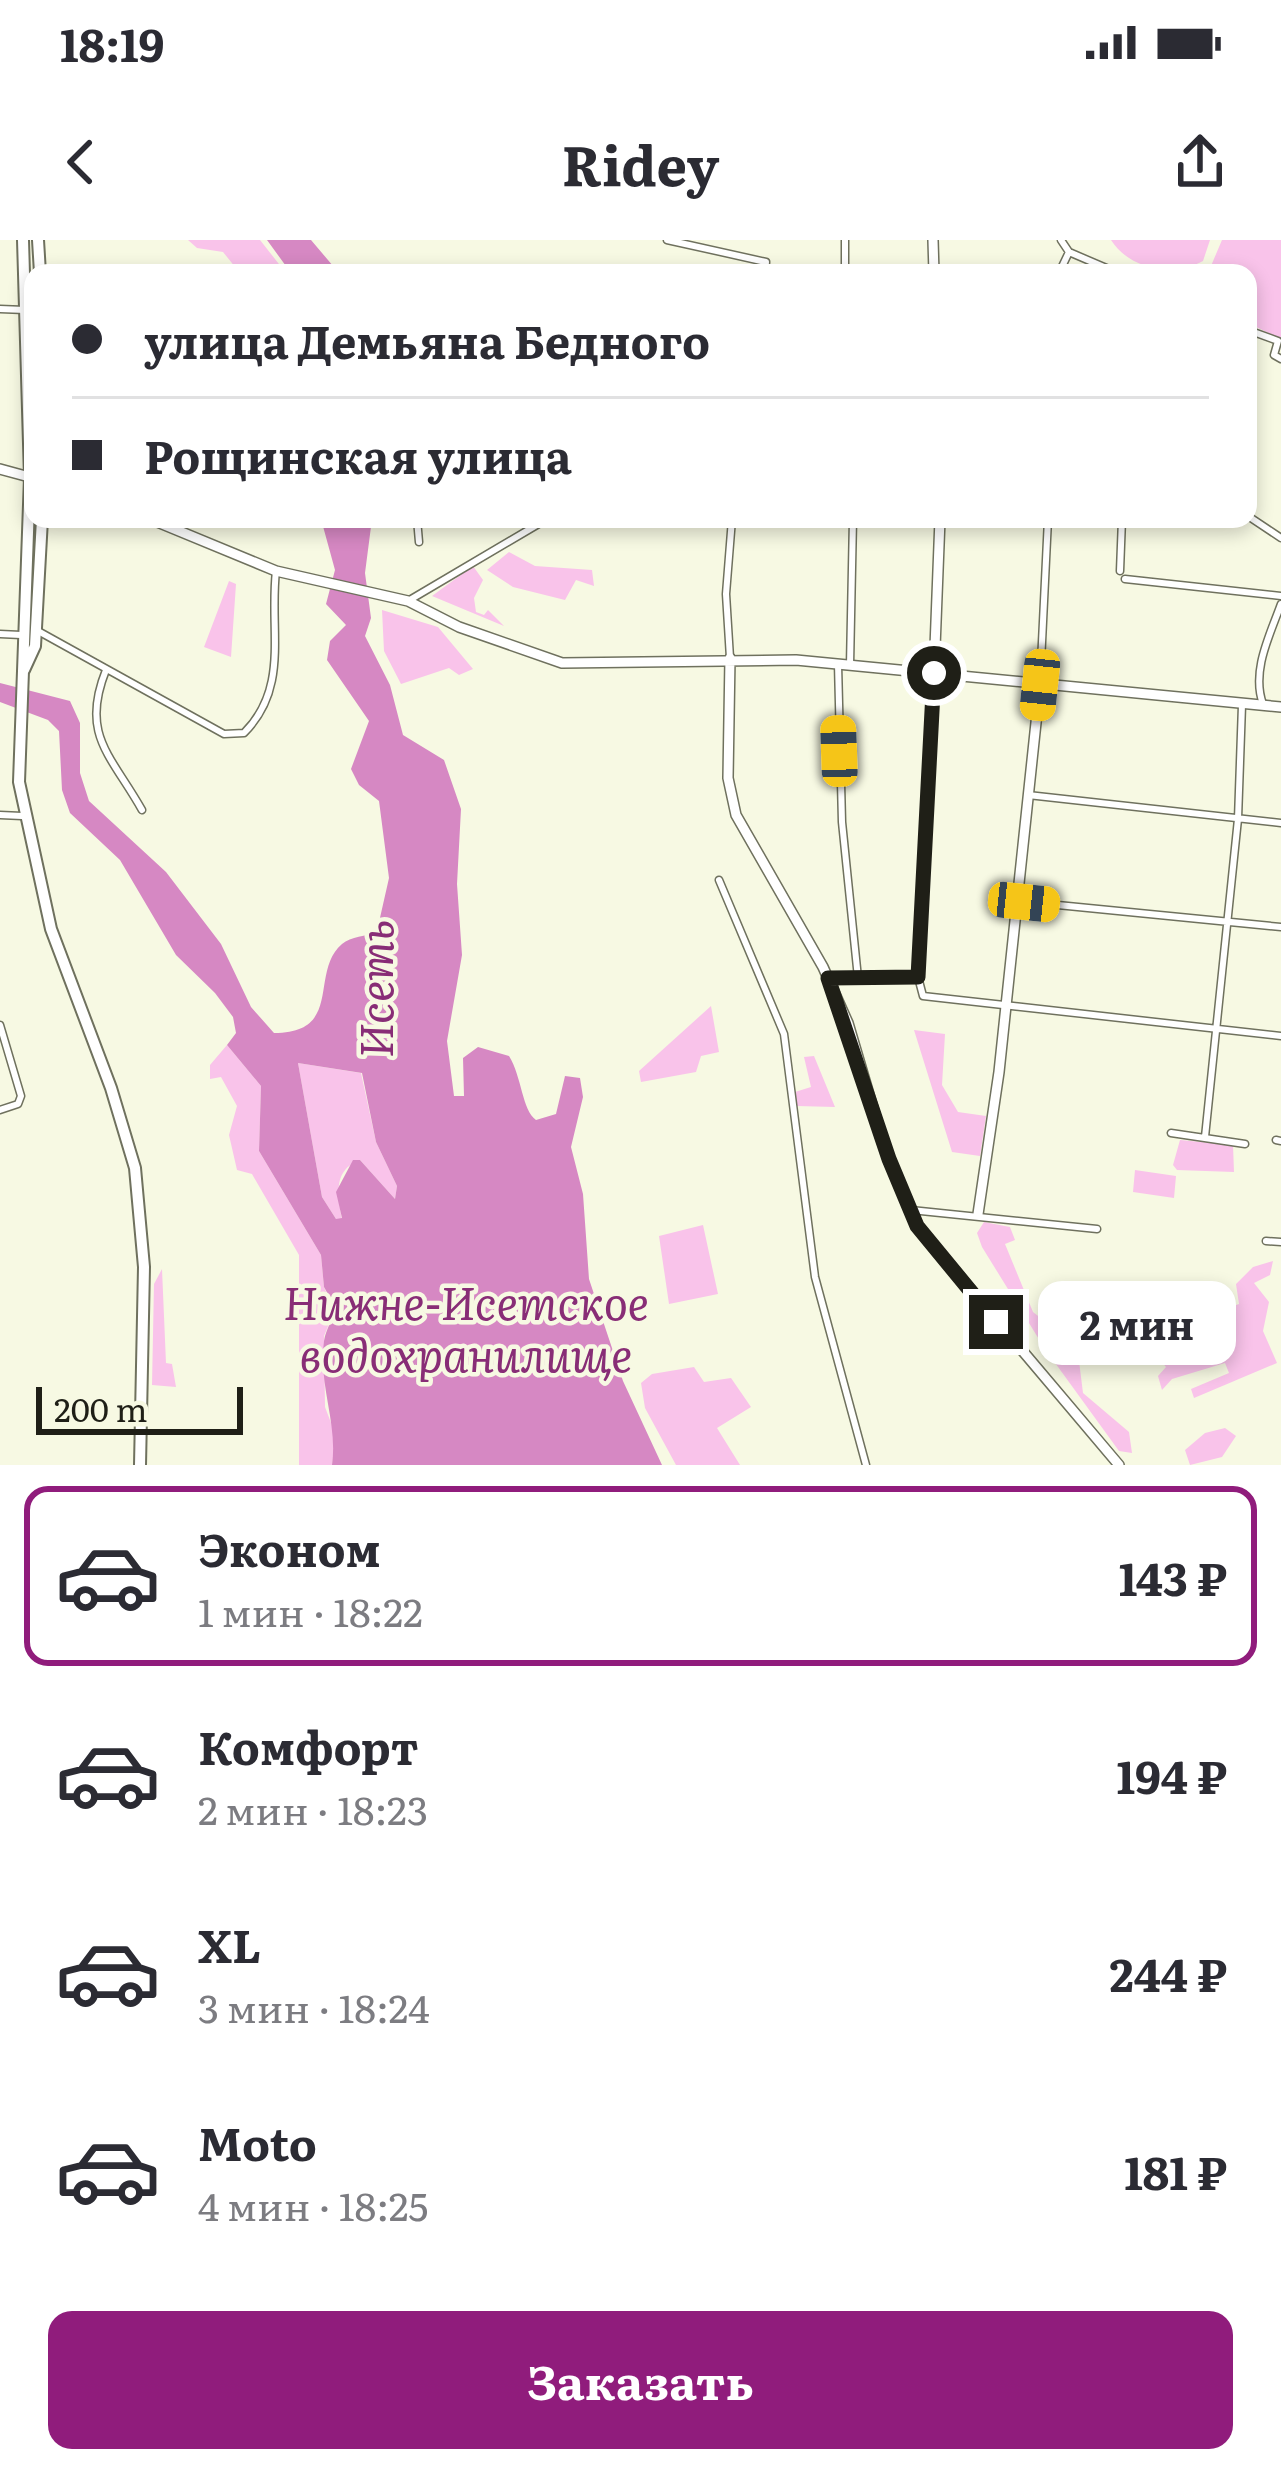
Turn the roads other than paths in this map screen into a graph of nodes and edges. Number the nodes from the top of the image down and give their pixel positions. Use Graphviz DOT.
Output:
graph roads {
  1 [pos="22,240"];
  2 [pos="667,240"];
  3 [pos="1061,240"];
  4 [pos="1069,252"];
  5 [pos="766,264"];
  6 [pos="1063,264"];
  7 [pos="1097,264"];
  8 [pos="24,287"];
  9 [pos="1257,333"];
  10 [pos="1281,359"];
  11 [pos="28,528"];
  12 [pos="42,528"];
  13 [pos="174,528"];
  14 [pos="418,528"];
  15 [pos="532,528"];
  16 [pos="731,528"];
  17 [pos="853,528"];
  18 [pos="940,528"];
  19 [pos="1048,528"];
  20 [pos="1122,528"];
  21 [pos="419,542"];
  22 [pos="1120,571"];
  23 [pos="276,572"];
  24 [pos="1125,579"];
  25 [pos="1281,600"];
  26 [pos="408,601"];
  27 [pos="36,630"];
  28 [pos="0,634"];
  29 [pos="21,635"];
  30 [pos="730,658"];
  31 [pos="838,664"];
  32 [pos="850,664"];
  33 [pos="106,670"];
  34 [pos="934,673"];
  35 [pos="19,682"];
  36 [pos="1040,685"];
  37 [pos="1242,705"];
  38 [pos="1264,706"];
  39 [pos="1281,707"];
  40 [pos="1028,795"];
  41 [pos="142,810"];
  42 [pos="0,815"];
  43 [pos="22,816"];
  44 [pos="1238,819"];
  45 [pos="1281,824"];
  46 [pos="719,880"];
  47 [pos="1017,901"];
  48 [pos="1226,922"];
  49 [pos="1281,928"];
  50 [pos="918,977"];
  51 [pos="828,978"];
  52 [pos="858,978"];
  53 [pos="1005,1007"];
  54 [pos="0,1024"];
  55 [pos="1216,1030"];
  56 [pos="1281,1036"];
  57 [pos="0,1110"];
  58 [pos="1172,1133"];
  59 [pos="1205,1137"];
  60 [pos="1245,1144"];
  61 [pos="911,1210"];
  62 [pos="978,1214"];
  63 [pos="1097,1229"];
  64 [pos="1266,1241"];
  65 [pos="1281,1242"];
  66 [pos="140,1465"];
  67 [pos="866,1465"];
  68 [pos="1119,1465"];
  1 -- 8 [label="main road"];
  2 -- 5 [label="street"];
  3 -- 4 [label="street"];
  4 -- 6 [label="street"];
  4 -- 7 [label="street"];
  9 -- 10 [label="street"];
  11 -- 29 [label="main road"];
  12 -- 27 [label="main road"];
  13 -- 23 [label="street"];
  14 -- 21 [label="street"];
  15 -- 26 [label="street"];
  16 -- 30 [label="street"];
  17 -- 32 [label="street"];
  18 -- 34 [label="street"];
  19 -- 36 [label="street"];
  20 -- 22 [label="street"];
  23 -- 26 [label="street"];
  23 -- 33 [label="street"];
  24 -- 25 [label="street"];
  25 -- 38 [label="street"];
  26 -- 30 [label="street"];
  27 -- 33 [label="street"];
  27 -- 35 [label="main road"];
  28 -- 29 [label="street"];
  29 -- 35 [label="main road"];
  30 -- 31 [label="street"];
  30 -- 51 [label="street"];
  31 -- 32 [label="street"];
  31 -- 52 [label="street"];
  32 -- 34 [label="street"];
  33 -- 41 [label="street"];
  34 -- 36 [label="street"];
  34 -- 50 [label="street"];
  35 -- 43 [label="main road"];
  36 -- 37 [label="street"];
  36 -- 40 [label="street"];
  37 -- 38 [label="street"];
  37 -- 44 [label="street"];
  38 -- 39 [label="street"];
  40 -- 44 [label="street"];
  40 -- 47 [label="street"];
  42 -- 43 [label="street"];
  43 -- 66 [label="main road"];
  44 -- 45 [label="street"];
  44 -- 48 [label="street"];
  46 -- 67 [label="street"];
  47 -- 48 [label="street"];
  47 -- 53 [label="street"];
  48 -- 49 [label="street"];
  48 -- 55 [label="street"];
  50 -- 52 [label="street"];
  50 -- 53 [label="street"];
  51 -- 52 [label="street"];
  51 -- 61 [label="street"];
  53 -- 55 [label="street"];
  53 -- 62 [label="street"];
  54 -- 57 [label="street"];
  55 -- 56 [label="street"];
  55 -- 59 [label="street"];
  58 -- 59 [label="street"];
  59 -- 60 [label="street"];
  61 -- 62 [label="street"];
  61 -- 68 [label="street"];
  62 -- 63 [label="street"];
  64 -- 65 [label="street"];
}
